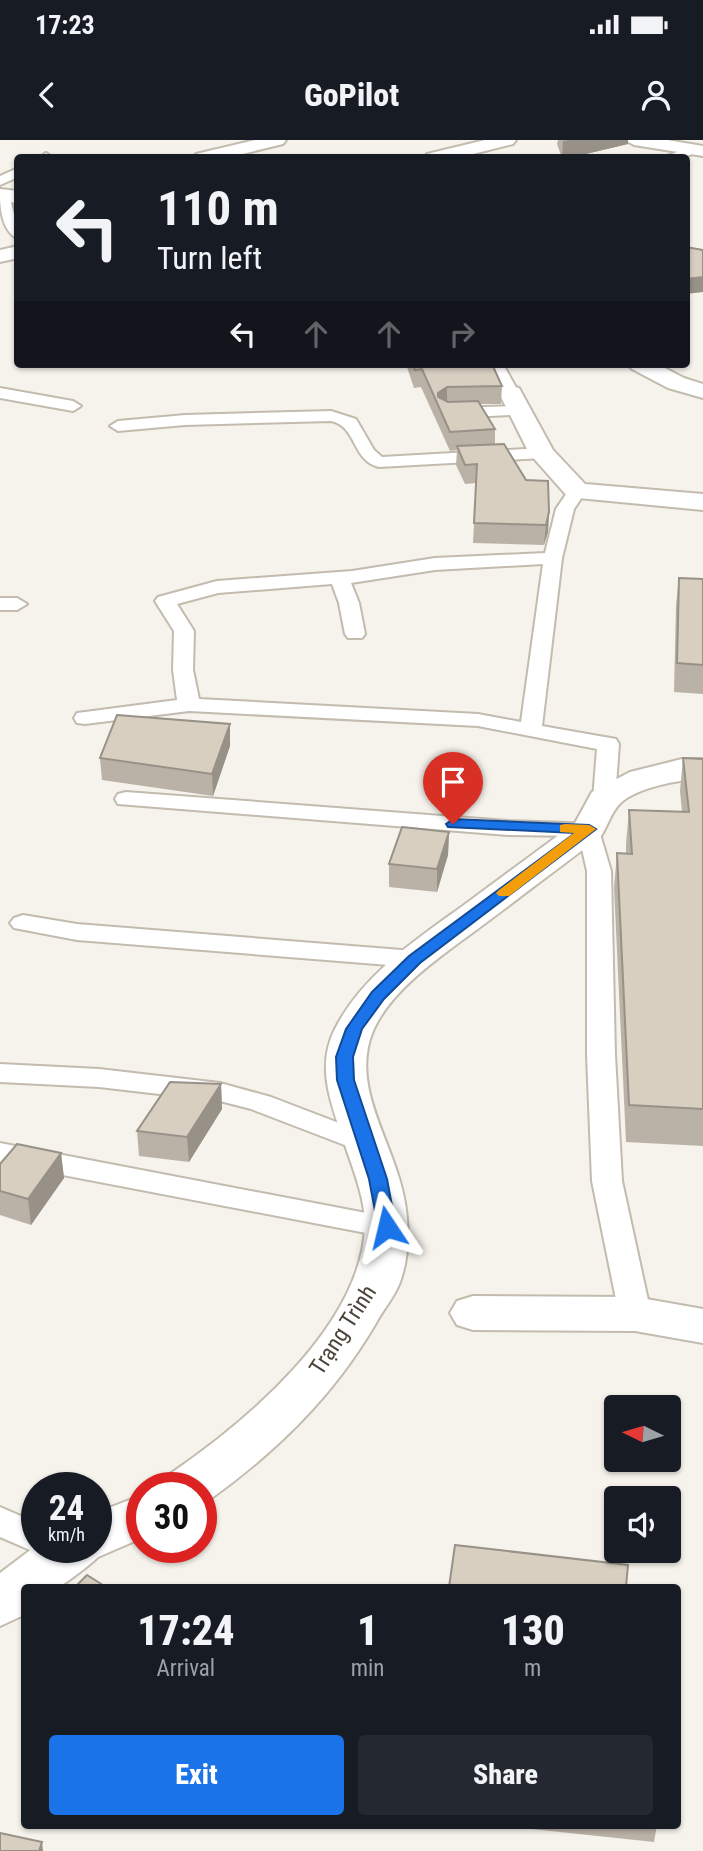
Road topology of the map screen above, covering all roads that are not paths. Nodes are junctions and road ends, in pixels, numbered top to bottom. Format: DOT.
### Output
graph roads {
  1 [pos="277,140"];
  2 [pos="507,140"];
  3 [pos="634,140"];
  4 [pos="699,150"];
  5 [pos="219,154"];
  6 [pos="449,154"];
  7 [pos="5,192"];
  8 [pos="14,227"];
  9 [pos="497,368"];
  10 [pos="648,368"];
  11 [pos="703,391"];
  12 [pos="0,393"];
  13 [pos="516,402"];
  14 [pos="73,405"];
  15 [pos="447,413"];
  16 [pos="118,426"];
  17 [pos="542,453"];
  18 [pos="577,491"];
  19 [pos="703,502"];
  20 [pos="553,558"];
  21 [pos="339,578"];
  22 [pos="355,634"];
  23 [pos="189,705"];
  24 [pos="85,718"];
  25 [pos="531,730"];
  26 [pos="703,769"];
  27 [pos="125,799"];
  28 [pos="596,814"];
  29 [pos="23,923"];
  30 [pos="414,959"];
  31 [pos="0,1073"];
  32 [pos="368,1145"];
  33 [pos="0,1153"];
  34 [pos="387,1227"];
  35 [pos="473,1313"];
  36 [pos="635,1314"];
  37 [pos="703,1326"];
  38 [pos="211,1472"];
  39 [pos="0,1521"];
  40 [pos="21,1529"];
  41 [pos="45,1563"];
  42 [pos="22,1584"];
  43 [pos="21,1585"];
  44 [pos="0,1604"];
  1 -- 5 [label="street"];
  2 -- 6 [label="street"];
  3 -- 4 [label="street"];
  7 -- 8 [label="lane"];
  9 -- 13 [label="lane"];
  10 -- 11 [label="street"];
  12 -- 14 [label="lane"];
  13 -- 15 [label="lane"];
  13 -- 17 [label="street"];
  16 -- 17 [label="lane"];
  17 -- 18 [label="street"];
  18 -- 19 [label="street"];
  18 -- 20 [label="lane"];
  20 -- 21 [label="lane"];
  20 -- 25 [label="lane"];
  21 -- 22 [label="lane"];
  21 -- 23 [label="lane"];
  23 -- 24 [label="lane"];
  23 -- 25 [label="lane"];
  25 -- 28 [label="lane"];
  26 -- 28 [label="street, Trạng Trình"];
  27 -- 28 [label="lane"];
  28 -- 30 [label="street, Trạng Trình"];
  28 -- 36 [label="lane"];
  29 -- 30 [label="lane"];
  30 -- 32 [label="street, Trạng Trình"];
  31 -- 32 [label="lane"];
  32 -- 34 [label="street, Trạng Trình"];
  33 -- 34 [label="lane"];
  34 -- 38 [label="street, Trạng Trình"];
  35 -- 36 [label="street"];
  36 -- 37 [label="street"];
  39 -- 40 [label="lane"];
  41 -- 42 [label="street"];
  43 -- 44 [label="street"];
}
